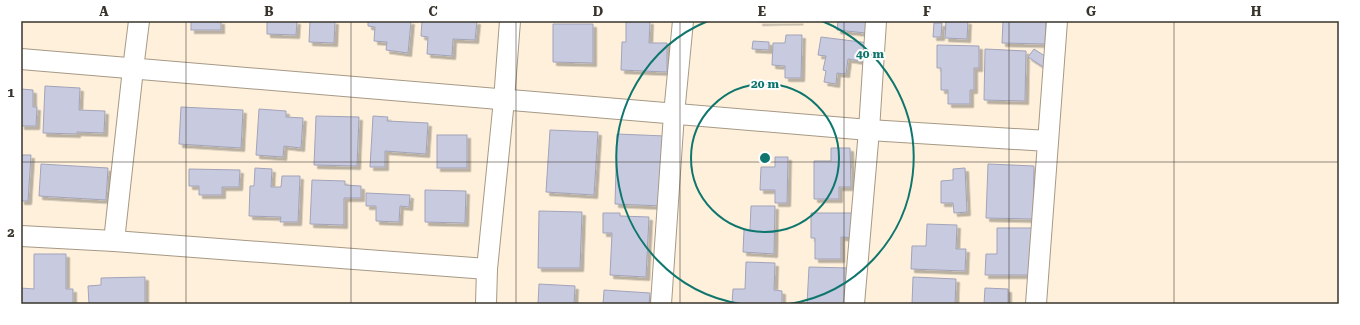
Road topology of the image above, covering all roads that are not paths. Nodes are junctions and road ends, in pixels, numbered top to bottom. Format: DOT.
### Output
graph roads {
  1 [pos="139,21"];
  2 [pos="510,21"];
  3 [pos="683,21"];
  4 [pos="876,21"];
  5 [pos="1057,21"];
  6 [pos="21,59"];
  7 [pos="133,69"];
  8 [pos="504,100"];
  9 [pos="674,114"];
  10 [pos="869,130"];
  11 [pos="1048,141"];
  12 [pos="21,236"];
  13 [pos="114,241"];
  14 [pos="487,269"];
  15 [pos="486,304"];
  16 [pos="661,304"];
  17 [pos="854,304"];
  18 [pos="1036,304"];
  1 -- 7 [label="street"];
  2 -- 8 [label="street"];
  3 -- 9 [label="street"];
  4 -- 10 [label="street"];
  5 -- 11 [label="street"];
  6 -- 7 [label="street"];
  7 -- 8 [label="street"];
  7 -- 13 [label="street"];
  8 -- 9 [label="street"];
  8 -- 14 [label="street"];
  9 -- 10 [label="street"];
  9 -- 16 [label="street"];
  10 -- 11 [label="street"];
  10 -- 17 [label="street"];
  11 -- 18 [label="street"];
  12 -- 13 [label="street"];
  13 -- 14 [label="street"];
  14 -- 15 [label="street"];
}
